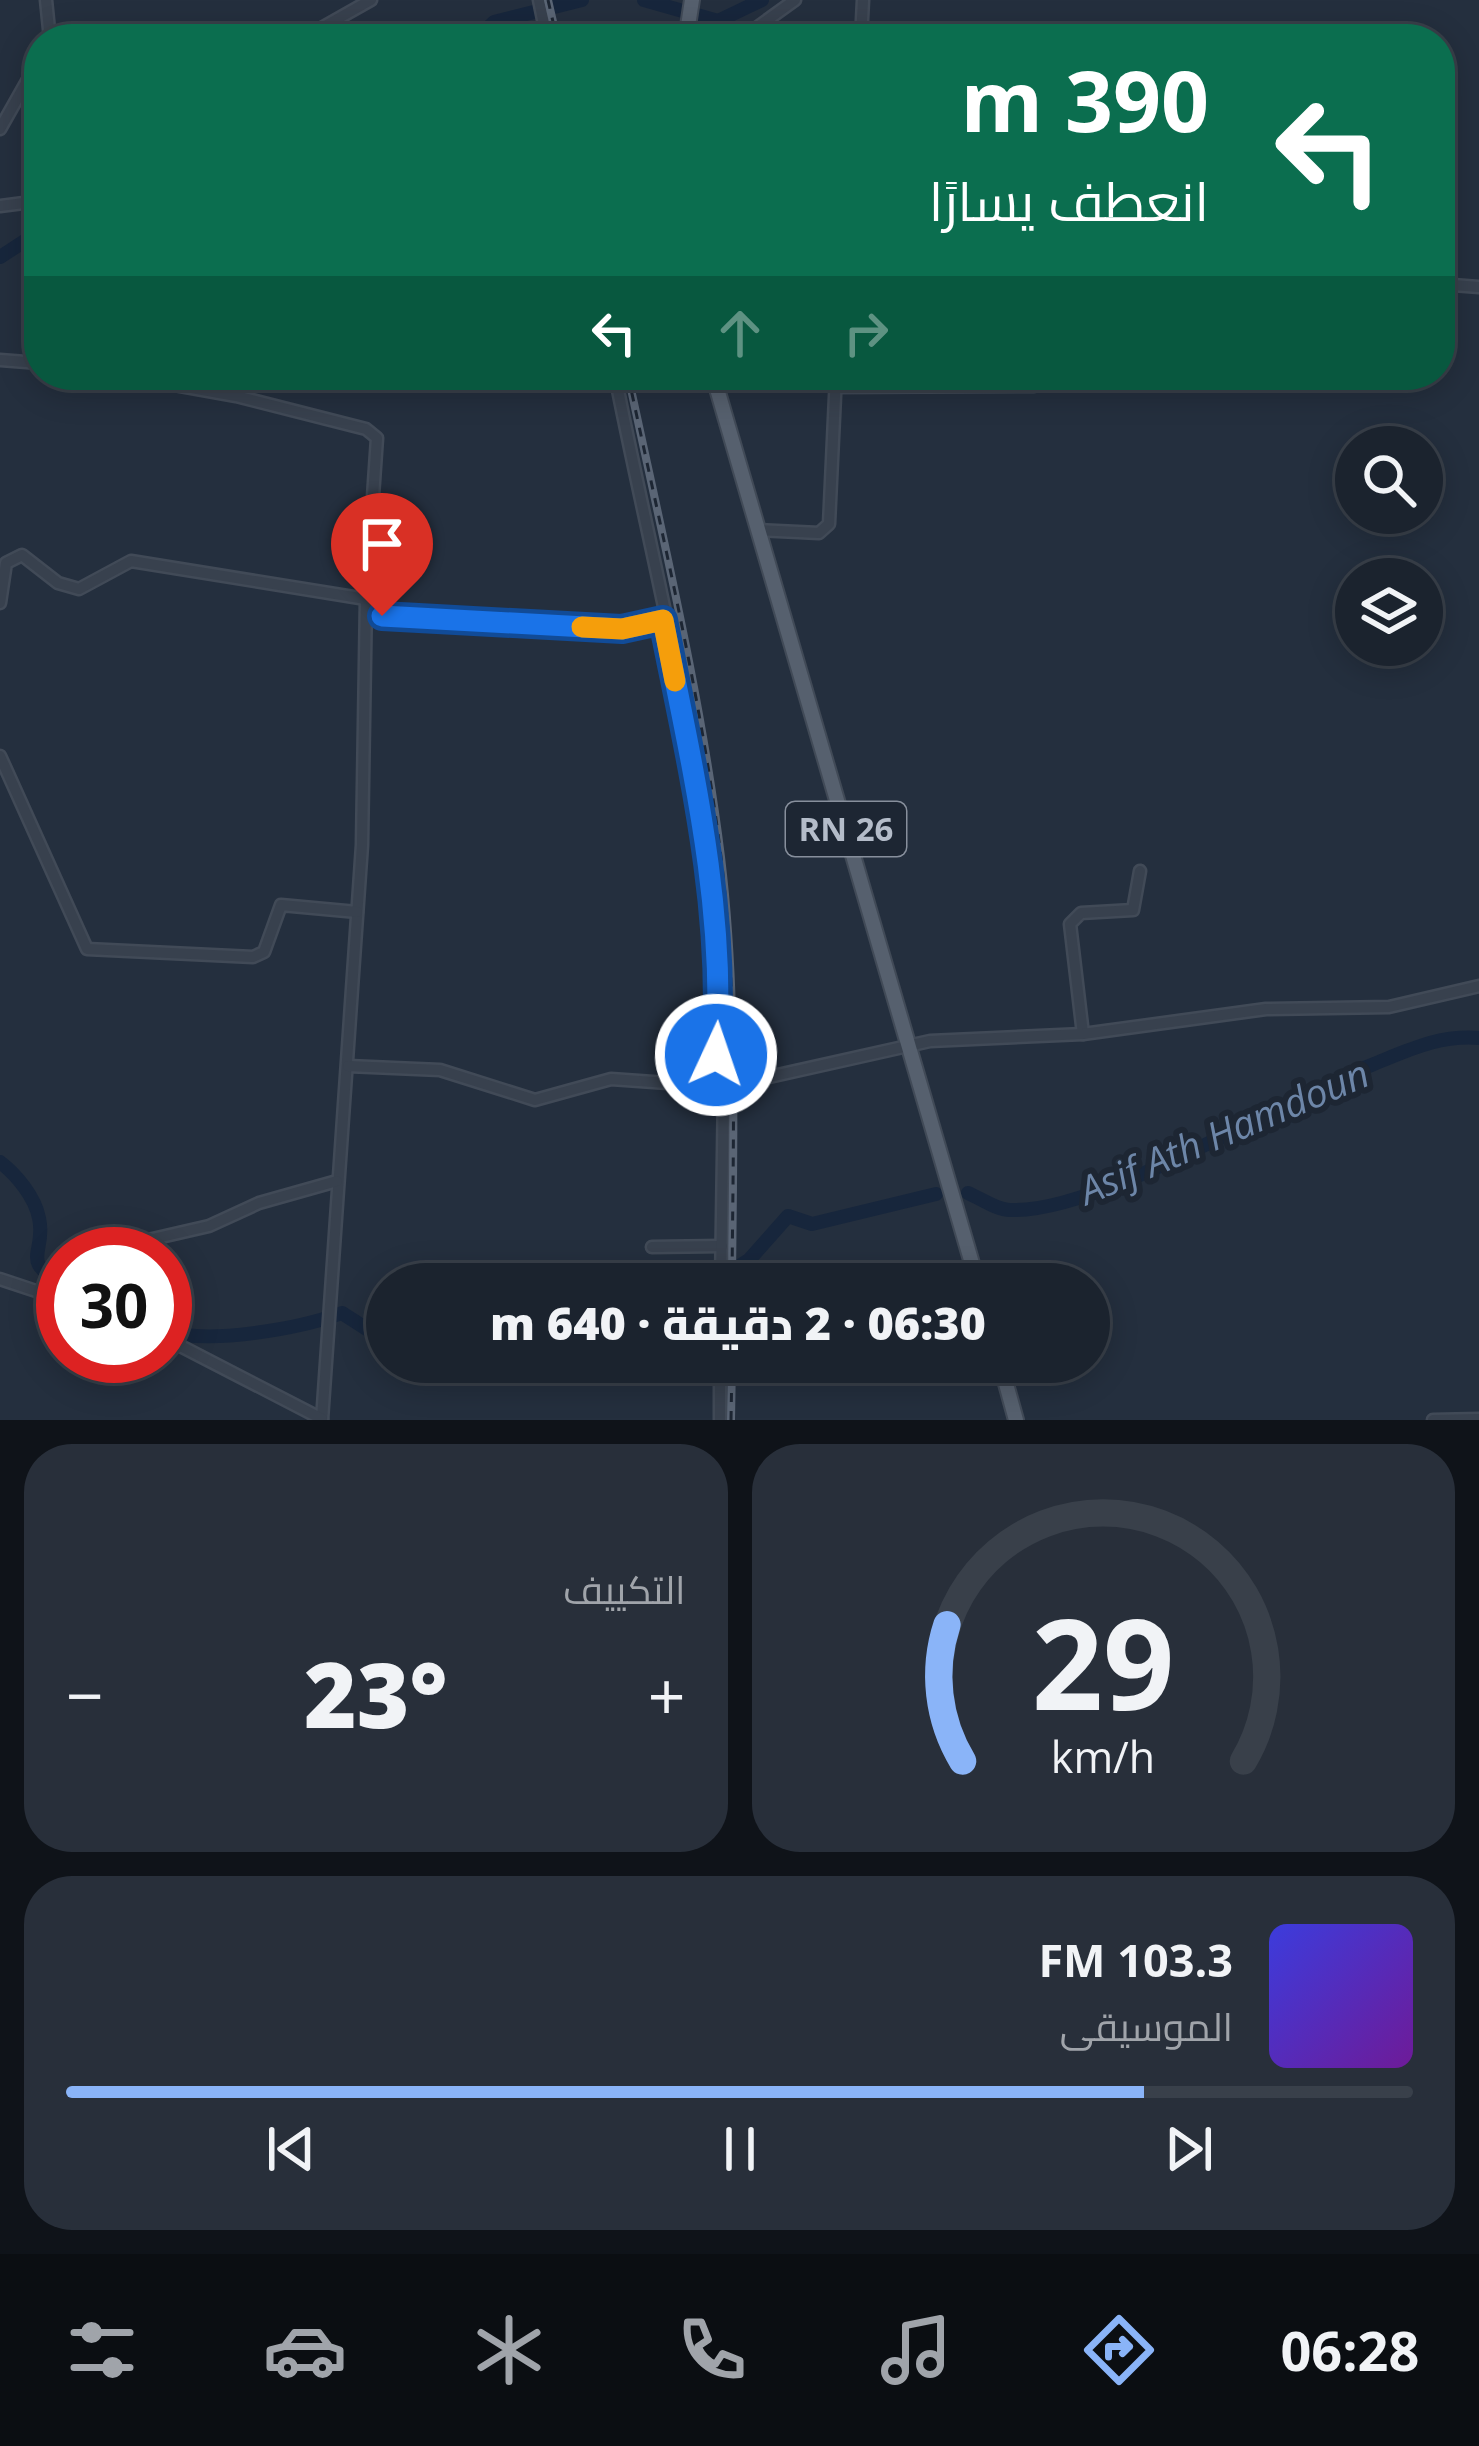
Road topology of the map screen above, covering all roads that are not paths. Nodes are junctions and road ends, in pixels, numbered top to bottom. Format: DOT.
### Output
graph roads {
  1 [pos="371,0"];
  2 [pos="795,0"];
  3 [pos="329,24"];
  4 [pos="762,24"];
  5 [pos="24,87"];
  6 [pos="0,129"];
  7 [pos="203,390"];
  8 [pos="618,390"];
  9 [pos="716,390"];
  10 [pos="836,390"];
  11 [pos="758,530"];
  12 [pos="366,599"];
  13 [pos="0,603"];
  14 [pos="382,616"];
  15 [pos="663,620"];
  16 [pos="0,755"];
  17 [pos="1140,871"];
  18 [pos="357,912"];
  19 [pos="1479,986"];
  20 [pos="1083,1034"];
  21 [pos="910,1047"];
  22 [pos="348,1066"];
  23 [pos="718,1087"];
  24 [pos="337,1181"];
  25 [pos="192,1230"];
  26 [pos="722,1246"];
  27 [pos="652,1247"];
  28 [pos="722,1263"];
  29 [pos="972,1263"];
  30 [pos="0,1279"];
  31 [pos="36,1291"];
  32 [pos="192,1352"];
  33 [pos="720,1383"];
  34 [pos="1006,1383"];
  35 [pos="322,1419"];
  36 [pos="1479,1419"];
  37 [pos="720,1420"];
  38 [pos="1016,1420"];
  39 [pos="1433,1420"];
  1 -- 3 [label="street"];
  2 -- 4 [label="street"];
  5 -- 6 [label="street"];
  7 -- 12 [label="street"];
  8 -- 15 [label="street"];
  9 -- 11 [label="main road, RN 26"];
  10 -- 11 [label="street"];
  11 -- 21 [label="main road, RN 26"];
  12 -- 13 [label="street"];
  12 -- 18 [label="street"];
  14 -- 15 [label="street"];
  15 -- 23 [label="street"];
  16 -- 18 [label="street"];
  17 -- 20 [label="street"];
  18 -- 22 [label="street"];
  19 -- 20 [label="street"];
  20 -- 21 [label="street"];
  21 -- 23 [label="street"];
  21 -- 29 [label="main road, RN 26"];
  22 -- 23 [label="street"];
  22 -- 24 [label="street"];
  23 -- 26 [label="street"];
  24 -- 25 [label="street"];
  24 -- 35 [label="street"];
  26 -- 27 [label="street"];
  26 -- 28 [label="street"];
  30 -- 31 [label="street"];
  32 -- 35 [label="street"];
  33 -- 37 [label="street"];
  34 -- 38 [label="main road"];
  36 -- 39 [label="street"];
}
